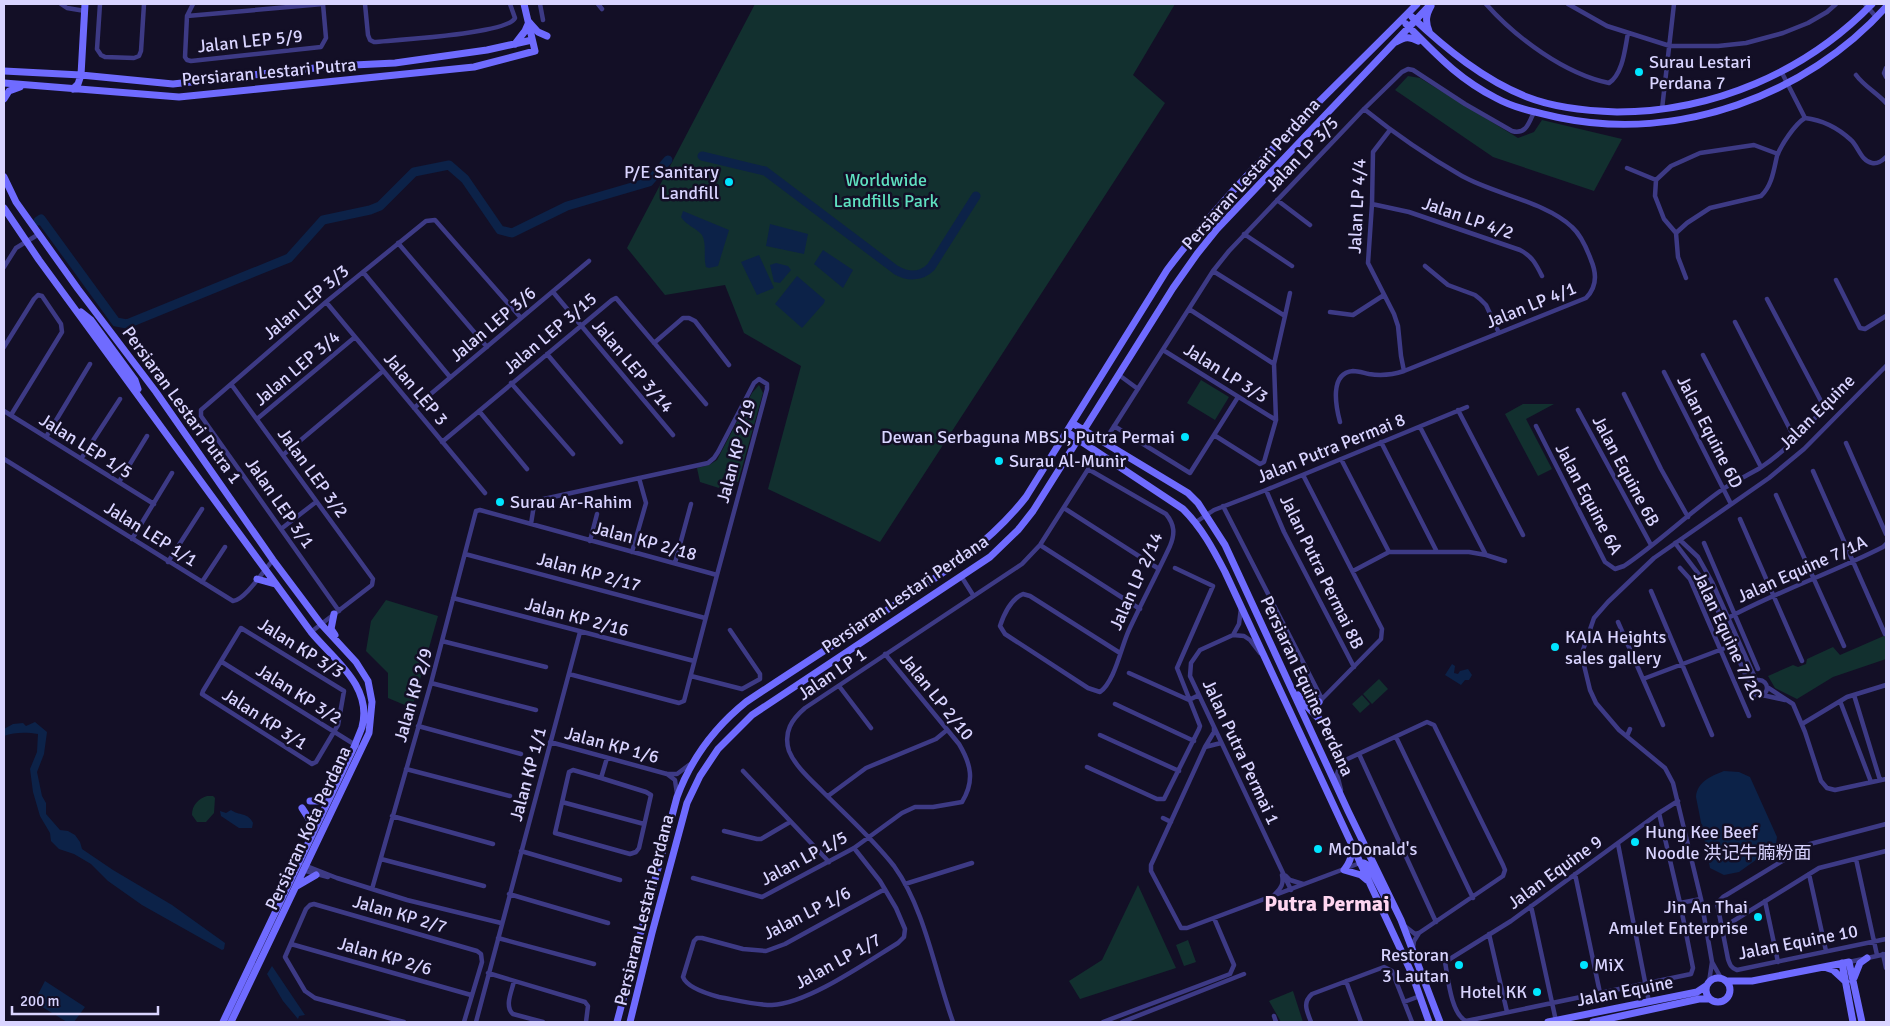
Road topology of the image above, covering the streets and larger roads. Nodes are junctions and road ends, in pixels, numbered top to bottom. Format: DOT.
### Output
graph roads {
  1 [pos="61,4"];
  2 [pos="100,4"];
  3 [pos="144,4"];
  4 [pos="193,4"];
  5 [pos="323,4"];
  6 [pos="365,4"];
  7 [pos="510,4"];
  8 [pos="524,4"];
  9 [pos="540,4"];
  10 [pos="598,4"];
  11 [pos="1411,4"];
  12 [pos="1417,4"];
  13 [pos="1432,4"];
  14 [pos="1486,4"];
  15 [pos="1568,4"];
  16 [pos="1674,4"];
  17 [pos="1836,4"];
  18 [pos="1869,5"];
  19 [pos="85,7"];
  20 [pos="1886,7"];
  21 [pos="602,9"];
  22 [pos="1408,13"];
  23 [pos="187,16"];
  24 [pos="1877,18"];
  25 [pos="1415,19"];
  26 [pos="544,20"];
  27 [pos="1401,20"];
  28 [pos="529,22"];
  29 [pos="1408,26"];
  30 [pos="1430,33"];
  31 [pos="1628,33"];
  32 [pos="547,36"];
  33 [pos="532,40"];
  34 [pos="515,44"];
  35 [pos="1377,45"];
  36 [pos="1670,46"];
  37 [pos="1427,47"];
  38 [pos="1388,48"];
  39 [pos="395,64"];
  40 [pos="4,71"];
  41 [pos="1781,71"];
  42 [pos="81,75"];
  43 [pos="398,75"];
  44 [pos="1856,75"];
  45 [pos="4,84"];
  46 [pos="1787,84"];
  47 [pos="25,85"];
  48 [pos="73,90"];
  49 [pos="4,99"];
  50 [pos="1886,103"];
  51 [pos="1364,109"];
  52 [pos="1662,110"];
  53 [pos="1534,112"];
  54 [pos="1805,118"];
  55 [pos="1390,130"];
  56 [pos="1778,154"];
  57 [pos="1886,157"];
  58 [pos="1627,168"];
  59 [pos="4,177"];
  60 [pos="1656,180"];
  61 [pos="1277,200"];
  62 [pos="1372,204"];
  63 [pos="4,208"];
  64 [pos="1310,225"];
  65 [pos="1676,233"];
  66 [pos="39,234"];
  67 [pos="1244,234"];
  68 [pos="27,242"];
  69 [pos="398,243"];
  70 [pos="589,261"];
  71 [pos="1292,266"];
  72 [pos="1425,266"];
  73 [pos="4,267"];
  74 [pos="1213,271"];
  75 [pos="363,272"];
  76 [pos="1542,276"];
  77 [pos="1686,278"];
  78 [pos="1836,280"];
  79 [pos="553,292"];
  80 [pos="1290,293"];
  81 [pos="1384,295"];
  82 [pos="1767,299"];
  83 [pos="326,302"];
  84 [pos="1189,309"];
  85 [pos="1330,312"];
  86 [pos="1284,316"];
  87 [pos="1886,316"];
  88 [pos="521,318"];
  89 [pos="1735,322"];
  90 [pos="581,325"];
  91 [pos="1498,333"];
  92 [pos="355,337"];
  93 [pos="654,343"];
  94 [pos="4,347"];
  95 [pos="487,347"];
  96 [pos="1163,350"];
  97 [pos="547,354"];
  98 [pos="1703,355"];
  99 [pos="90,364"];
  100 [pos="1274,364"];
  101 [pos="729,365"];
  102 [pos="1886,366"];
  103 [pos="1404,370"];
  104 [pos="383,371"];
  105 [pos="1664,372"];
  106 [pos="1119,375"];
  107 [pos="450,378"];
  108 [pos="231,384"];
  109 [pos="511,384"];
  110 [pos="1138,389"];
  111 [pos="1624,394"];
  112 [pos="1238,397"];
  113 [pos="120,398"];
  114 [pos="706,404"];
  115 [pos="1467,407"];
  116 [pos="414,408"];
  117 [pos="201,410"];
  118 [pos="1458,410"];
  119 [pos="1578,410"];
  120 [pos="4,411"];
  121 [pos="478,411"];
  122 [pos="11,416"];
  123 [pos="256,419"];
  124 [pos="1276,420"];
  125 [pos="1340,422"];
  126 [pos="1072,424"];
  127 [pos="1089,424"];
  128 [pos="1114,426"];
  129 [pos="1420,426"];
  130 [pos="1536,426"];
  131 [pos="1084,431"];
  132 [pos="1067,432"];
  133 [pos="673,435"];
  134 [pos="1214,435"];
  135 [pos="147,436"];
  136 [pos="46,437"];
  137 [pos="1097,438"];
  138 [pos="1078,439"];
  139 [pos="1795,439"];
  140 [pos="442,442"];
  141 [pos="622,442"];
  142 [pos="1104,442"];
  143 [pos="1382,442"];
  144 [pos="1846,443"];
  145 [pos="1098,452"];
  146 [pos="573,454"];
  147 [pos="283,455"];
  148 [pos="81,459"];
  149 [pos="1341,459"];
  150 [pos="4,460"];
  151 [pos="1761,467"];
  152 [pos="527,469"];
  153 [pos="1088,469"];
  154 [pos="1813,471"];
  155 [pos="172,474"];
  156 [pos="1303,475"];
  157 [pos="639,478"];
  158 [pos="119,482"];
  159 [pos="1724,488"];
  160 [pos="1266,490"];
  161 [pos="485,493"];
  162 [pos="1776,495"];
  163 [pos="316,502"];
  164 [pos="154,504"];
  165 [pos="691,504"];
  166 [pos="1731,504"];
  167 [pos="1223,506"];
  168 [pos="1064,508"];
  169 [pos="202,509"];
  170 [pos="480,510"];
  171 [pos="596,514"];
  172 [pos="1206,515"];
  173 [pos="1688,517"];
  174 [pos="1740,519"];
  175 [pos="1196,522"];
  176 [pos="531,524"];
  177 [pos="281,529"];
  178 [pos="1886,534"];
  179 [pos="1523,535"];
  180 [pos="132,539"];
  181 [pos="1680,540"];
  182 [pos="590,541"];
  183 [pos="1675,543"];
  184 [pos="1704,543"];
  185 [pos="1886,544"];
  186 [pos="1040,545"];
  187 [pos="1651,545"];
  188 [pos="225,547"];
  189 [pos="1436,550"];
  190 [pos="632,552"];
  191 [pos="1389,552"];
  192 [pos="465,554"];
  193 [pos="1486,555"];
  194 [pos="1695,556"];
  195 [pos="1689,559"];
  196 [pos="273,560"];
  197 [pos="168,562"];
  198 [pos="1505,562"];
  199 [pos="1854,562"];
  200 [pos="675,563"];
  201 [pos="1175,568"];
  202 [pos="1680,568"];
  203 [pos="265,569"];
  204 [pos="1159,569"];
  205 [pos="1704,569"];
  206 [pos="1353,571"];
  207 [pos="1697,572"];
  208 [pos="944,573"];
  209 [pos="717,574"];
  210 [pos="961,576"];
  211 [pos="257,579"];
  212 [pos="1814,579"];
  213 [pos="202,582"];
  214 [pos="950,584"];
  215 [pos="277,586"];
  216 [pos="1651,591"];
  217 [pos="973,594"];
  218 [pos="1773,597"];
  219 [pos="453,598"];
  220 [pos="1241,608"];
  221 [pos="1140,609"];
  222 [pos="336,612"];
  223 [pos="1735,614"];
  224 [pos="706,618"];
  225 [pos="1728,618"];
  226 [pos="1618,622"];
  227 [pos="321,624"];
  228 [pos="730,630"];
  229 [pos="311,632"];
  230 [pos="580,632"];
  231 [pos="1885,634"];
  232 [pos="1232,635"];
  233 [pos="442,641"];
  234 [pos="1732,645"];
  235 [pos="342,646"];
  236 [pos="1844,646"];
  237 [pos="1721,649"];
  238 [pos="1120,653"];
  239 [pos="885,654"];
  240 [pos="1752,654"];
  241 [pos="1745,657"];
  242 [pos="694,661"];
  243 [pos="222,662"];
  244 [pos="338,662"];
  245 [pos="1802,662"];
  246 [pos="1682,664"];
  247 [pos="1268,665"];
  248 [pos="546,667"];
  249 [pos="1354,667"];
  250 [pos="1758,670"];
  251 [pos="1129,673"];
  252 [pos="569,674"];
  253 [pos="691,676"];
  254 [pos="1285,676"];
  255 [pos="1643,678"];
  256 [pos="1756,680"];
  257 [pos="431,683"];
  258 [pos="1886,685"];
  259 [pos="839,686"];
  260 [pos="1767,687"];
  261 [pos="1751,688"];
  262 [pos="1854,694"];
  263 [pos="1199,695"];
  264 [pos="1762,695"];
  265 [pos="1189,700"];
  266 [pos="1786,700"];
  267 [pos="1302,701"];
  268 [pos="1320,701"];
  269 [pos="1840,701"];
  270 [pos="1115,704"];
  271 [pos="536,710"];
  272 [pos="1749,716"];
  273 [pos="1321,721"];
  274 [pos="1802,724"];
  275 [pos="1664,725"];
  276 [pos="418,726"];
  277 [pos="1214,727"];
  278 [pos="871,728"];
  279 [pos="1630,729"];
  280 [pos="947,730"];
  281 [pos="334,731"];
  282 [pos="1100,735"];
  283 [pos="1712,735"];
  284 [pos="1627,736"];
  285 [pos="1396,737"];
  286 [pos="1194,741"];
  287 [pos="550,742"];
  288 [pos="1221,743"];
  289 [pos="355,745"];
  290 [pos="1205,748"];
  291 [pos="362,749"];
  292 [pos="521,754"];
  293 [pos="1359,754"];
  294 [pos="607,758"];
  295 [pos="694,759"];
  296 [pos="1340,762"];
  297 [pos="1087,766"];
  298 [pos="406,769"];
  299 [pos="743,771"];
  300 [pos="1179,771"];
  301 [pos="667,774"];
  302 [pos="601,778"];
  303 [pos="1886,779"];
  304 [pos="1880,780"];
  305 [pos="1871,782"];
  306 [pos="330,796"];
  307 [pos="510,796"];
  308 [pos="828,796"];
  309 [pos="677,797"];
  310 [pos="1342,797"];
  311 [pos="310,801"];
  312 [pos="1678,801"];
  313 [pos="562,802"];
  314 [pos="302,808"];
  315 [pos="1348,811"];
  316 [pos="1659,813"];
  317 [pos="392,816"];
  318 [pos="1163,818"];
  319 [pos="790,822"];
  320 [pos="1171,822"];
  321 [pos="644,824"];
  322 [pos="1886,824"];
  323 [pos="724,831"];
  324 [pos="311,836"];
  325 [pos="868,838"];
  326 [pos="1351,843"];
  327 [pos="493,844"];
  328 [pos="1618,844"];
  329 [pos="854,848"];
  330 [pos="521,851"];
  331 [pos="1886,851"];
  332 [pos="381,859"];
  333 [pos="1856,859"];
  334 [pos="829,862"];
  335 [pos="972,863"];
  336 [pos="1360,863"];
  337 [pos="297,865"];
  338 [pos="305,868"];
  339 [pos="1344,870"];
  340 [pos="1282,871"];
  341 [pos="1575,874"];
  342 [pos="1809,874"];
  343 [pos="316,875"];
  344 [pos="337,878"];
  345 [pos="693,878"];
  346 [pos="620,880"];
  347 [pos="1370,882"];
  348 [pos="906,884"];
  349 [pos="1305,884"];
  350 [pos="297,886"];
  351 [pos="484,886"];
  352 [pos="372,889"];
  353 [pos="885,889"];
  354 [pos="1291,890"];
  355 [pos="509,894"];
  356 [pos="1274,896"];
  357 [pos="1473,898"];
  358 [pos="1701,899"];
  359 [pos="1766,901"];
  360 [pos="1680,903"];
  361 [pos="1531,906"];
  362 [pos="1399,917"];
  363 [pos="1214,918"];
  364 [pos="1436,922"];
  365 [pos="501,923"];
  366 [pos="608,923"];
  367 [pos="1722,928"];
  368 [pos="1706,931"];
  369 [pos="1419,933"];
  370 [pos="1489,934"];
  371 [pos="498,938"];
  372 [pos="1886,938"];
  373 [pos="1874,941"];
  374 [pos="291,944"];
  375 [pos="1413,948"];
  376 [pos="1826,951"];
  377 [pos="1885,954"];
  378 [pos="1877,955"];
  379 [pos="1867,958"];
  380 [pos="1712,962"];
  381 [pos="1778,962"];
  382 [pos="1846,963"];
  383 [pos="594,964"];
  384 [pos="1822,967"];
  385 [pos="1886,968"];
  386 [pos="488,973"];
  387 [pos="1244,974"];
  388 [pos="1724,980"];
  389 [pos="514,981"];
  390 [pos="685,981"];
  391 [pos="1346,981"];
  392 [pos="1752,981"];
  393 [pos="1850,982"];
  394 [pos="1646,984"];
  395 [pos="1708,984"];
  396 [pos="1730,990"];
  397 [pos="1600,993"];
  398 [pos="472,996"];
  399 [pos="1420,996"];
  400 [pos="1709,999"];
  401 [pos="1404,1002"];
  402 [pos="1649,1002"];
  403 [pos="1552,1003"];
  404 [pos="1507,1012"];
  405 [pos="380,1016"];
  406 [pos="1274,1016"];
  407 [pos="1552,1021"];
  408 [pos="223,1022"];
  409 [pos="231,1022"];
  410 [pos="379,1022"];
  411 [pos="404,1022"];
  412 [pos="464,1022"];
  413 [pos="476,1022"];
  414 [pos="543,1022"];
  415 [pos="586,1022"];
  416 [pos="617,1022"];
  417 [pos="630,1022"];
  418 [pos="953,1022"];
  419 [pos="1103,1022"];
  420 [pos="1122,1022"];
  421 [pos="1276,1022"];
  422 [pos="1311,1022"];
  423 [pos="1361,1022"];
  424 [pos="1412,1022"];
  425 [pos="1430,1022"];
  426 [pos="1440,1022"];
  427 [pos="1592,1022"];
  428 [pos="1853,1022"];
  429 [pos="1862,1022"];
  1 -- 19 [label="street"];
  2 -- 3 [label="street"];
  4 -- 23 [label="street"];
  5 -- 23 [label="street"];
  5 -- 23 [label="street, Jalan LEP 5/9"];
  6 -- 7 [label="street"];
  8 -- 28 [label="street"];
  9 -- 26 [label="street"];
  10 -- 21 [label="street"];
  11 -- 35 [label="street"];
  12 -- 22 [label="street"];
  13 -- 25 [label="street, Persiaran Lestari Perdana"];
  13 -- 30 [label="street"];
  14 -- 31 [label="street"];
  15 -- 31 [label="street"];
  16 -- 36 [label="street"];
  17 -- 36 [label="street"];
  18 -- 24 [label="street"];
  18 -- 41 [label="street"];
  19 -- 42 [label="street"];
  20 -- 24 [label="street"];
  22 -- 25 [label="street"];
  22 -- 27 [label="street, Persiaran Lestari Perdana"];
  24 -- 46 [label="street"];
  25 -- 29 [label="street, Persiaran Lestari Perdana"];
  25 -- 30 [label="street"];
  27 -- 29 [label="street"];
  27 -- 35 [label="street, Persiaran Lestari Perdana"];
  28 -- 32 [label="street"];
  28 -- 33 [label="street"];
  28 -- 34 [label="street"];
  29 -- 37 [label="street"];
  29 -- 38 [label="street, Persiaran Lestari Perdana"];
  30 -- 52 [label="street"];
  31 -- 36 [label="street"];
  33 -- 34 [label="street, Persiaran Lestari Putra"];
  33 -- 43 [label="street, Persiaran Lestari Putra"];
  34 -- 39 [label="street, Persiaran Lestari Putra"];
  35 -- 126 [label="street, Persiaran Lestari Perdana"];
  36 -- 52 [label="street"];
  37 -- 38 [label="street"];
  37 -- 53 [label="street"];
  38 -- 106 [label="street, Persiaran Lestari Perdana"];
  39 -- 42 [label="street, Persiaran Lestari Putra"];
  39 -- 43 [label="street"];
  40 -- 42 [label="street, Persiaran Lestari Putra"];
  40 -- 45 [label="street"];
  41 -- 46 [label="street"];
  41 -- 52 [label="street"];
  42 -- 48 [label="street"];
  43 -- 48 [label="street, Persiaran Lestari Putra"];
  44 -- 50 [label="street"];
  45 -- 47 [label="street, Persiaran Lestari Putra"];
  46 -- 53 [label="street"];
  46 -- 54 [label="street"];
  47 -- 48 [label="street, Persiaran Lestari Putra"];
  47 -- 49 [label="street"];
  51 -- 53 [label="street, Jalan LP 3/5"];
  51 -- 55 [label="street, Jalan LP 4/1"];
  51 -- 61 [label="street, Jalan LP 3/5"];
  54 -- 56 [label="street"];
  54 -- 57 [label="street"];
  55 -- 62 [label="street, Jalan LP 4/4"];
  55 -- 91 [label="street, Jalan LP 4/1"];
  56 -- 60 [label="street"];
  56 -- 65 [label="street"];
  58 -- 60 [label="street"];
  59 -- 66 [label="street, Persiaran Lestari Putra 1"];
  60 -- 65 [label="street"];
  61 -- 64 [label="street"];
  61 -- 67 [label="street, Jalan LP 3/5"];
  62 -- 76 [label="street, Jalan LP 4/2"];
  62 -- 81 [label="street, Jalan LP 4/4"];
  63 -- 68 [label="street"];
  65 -- 77 [label="street"];
  66 -- 68 [label="street"];
  66 -- 196 [label="street, Persiaran Lestari Putra 1"];
  67 -- 71 [label="street"];
  67 -- 74 [label="street, Jalan LP 3/5"];
  68 -- 73 [label="street"];
  68 -- 203 [label="street, Persiaran Lestari Putra 1"];
  69 -- 75 [label="street, Jalan LEP 3/3"];
  69 -- 88 [label="street, Jalan LEP 3/3"];
  69 -- 95 [label="street"];
  70 -- 79 [label="street, Jalan LEP 3/6"];
  72 -- 91 [label="street"];
  74 -- 84 [label="street, Jalan LP 3/5"];
  74 -- 86 [label="street"];
  75 -- 83 [label="street, Jalan LEP 3/3"];
  75 -- 107 [label="street"];
  78 -- 87 [label="street"];
  79 -- 88 [label="street, Jalan LEP 3/6"];
  79 -- 90 [label="street, Jalan LEP 3/14"];
  80 -- 86 [label="street"];
  81 -- 85 [label="street"];
  81 -- 103 [label="street, Jalan LP 4/4"];
  82 -- 139 [label="street"];
  83 -- 92 [label="street, Jalan LEP 3"];
  83 -- 108 [label="street, Jalan LEP 3/3"];
  84 -- 96 [label="street, Jalan LP 3/5"];
  84 -- 100 [label="street"];
  86 -- 100 [label="street"];
  88 -- 95 [label="street, Jalan LEP 3/6"];
  89 -- 139 [label="street"];
  90 -- 93 [label="street, Jalan LEP 3/15"];
  90 -- 97 [label="street, Jalan LEP 3/15"];
  90 -- 133 [label="street, Jalan LEP 3/14"];
  91 -- 103 [label="street, Jalan LP 4/1"];
  92 -- 104 [label="street, Jalan LEP 3"];
  92 -- 123 [label="street, Jalan LEP 3/4"];
  93 -- 101 [label="street"];
  93 -- 114 [label="street, Jalan LEP 3/15"];
  94 -- 122 [label="street"];
  95 -- 107 [label="street, Jalan LEP 3/6"];
  96 -- 110 [label="street, Jalan LP 3/5"];
  96 -- 112 [label="street, Jalan LP 3/3"];
  97 -- 109 [label="street, Jalan LEP 3/15"];
  97 -- 141 [label="street"];
  98 -- 151 [label="street"];
  99 -- 136 [label="street"];
  100 -- 124 [label="street"];
  102 -- 166 [label="street, Jalan Equine"];
  103 -- 125 [label="street, Jalan LP 4/1"];
  104 -- 116 [label="street, Jalan LEP 3"];
  104 -- 147 [label="street"];
  105 -- 159 [label="street, Jalan Equine 6D"];
  106 -- 110 [label="street"];
  106 -- 127 [label="street, Persiaran Lestari Perdana"];
  107 -- 116 [label="street, Jalan LEP 3/6"];
  108 -- 117 [label="street, Jalan LEP 3/3"];
  108 -- 123 [label="street, Jalan LEP 3/2"];
  109 -- 121 [label="street, Jalan LEP 3/15"];
  109 -- 146 [label="street"];
  110 -- 128 [label="street, Jalan LP 3/5"];
  111 -- 173 [label="street"];
  112 -- 124 [label="street, Jalan LP 3/3"];
  112 -- 134 [label="street"];
  113 -- 148 [label="street"];
  115 -- 118 [label="street, Jalan Putra Permai 8"];
  116 -- 140 [label="street, Jalan LEP 3"];
  117 -- 177 [label="street, Jalan LEP 3/1"];
  118 -- 129 [label="street, Jalan Putra Permai 8"];
  118 -- 179 [label="street"];
  119 -- 187 [label="street, Jalan Equine 6B"];
  120 -- 122 [label="street, Jalan LEP 1/5"];
  121 -- 140 [label="street, Jalan LEP 3/15"];
  121 -- 152 [label="street"];
  122 -- 136 [label="street, Jalan LEP 1/5"];
  123 -- 147 [label="street, Jalan LEP 3/2"];
  124 -- 134 [label="street"];
  126 -- 131 [label="street, Persiaran Equine Perdana"];
  126 -- 132 [label="street, Persiaran Lestari Perdana"];
  127 -- 131 [label="street, Persiaran Lestari Perdana"];
  127 -- 137 [label="street"];
  128 -- 134 [label="street"];
  128 -- 142 [label="street, Jalan LP 3/5"];
  129 -- 143 [label="street, Jalan Putra Permai 8"];
  129 -- 193 [label="street"];
  130 -- 187 [label="street, Jalan Equine 6A"];
  131 -- 137 [label="street, Persiaran Equine Perdana"];
  131 -- 138 [label="street, Persiaran Lestari Perdana"];
  132 -- 138 [label="street, Persiaran Equine Perdana"];
  132 -- 208 [label="street, Persiaran Lestari Perdana"];
  135 -- 158 [label="street"];
  136 -- 148 [label="street, Jalan LEP 1/5"];
  137 -- 142 [label="street, Persiaran Equine Perdana"];
  138 -- 145 [label="street, Persiaran Equine Perdana"];
  138 -- 210 [label="street, Persiaran Lestari Perdana"];
  139 -- 151 [label="street"];
  140 -- 161 [label="street, Jalan LEP 3"];
  142 -- 172 [label="street, Persiaran Equine Perdana"];
  143 -- 149 [label="street, Jalan Putra Permai 8"];
  143 -- 189 [label="street"];
  144 -- 178 [label="street, Jalan Equine 7/1A"];
  145 -- 153 [label="street, Jalan LP 1"];
  145 -- 175 [label="street, Persiaran Equine Perdana"];
  147 -- 163 [label="street, Jalan LEP 3/2"];
  148 -- 158 [label="street, Jalan LEP 1/5"];
  149 -- 156 [label="street, Jalan Putra Permai 8"];
  149 -- 191 [label="street"];
  150 -- 180 [label="street, Jalan LEP 1/1"];
  151 -- 159 [label="street"];
  153 -- 168 [label="street, Jalan LP 1"];
  153 -- 204 [label="street, Jalan LP 2/14"];
  154 -- 199 [label="street"];
  155 -- 164 [label="street"];
  156 -- 160 [label="street, Jalan Putra Permai 8"];
  156 -- 206 [label="street"];
  157 -- 176 [label="street, Jalan KP 2/19"];
  157 -- 190 [label="street"];
  157 -- 209 [label="street, Jalan KP 2/19"];
  158 -- 164 [label="street, Jalan LEP 1/5"];
  159 -- 166 [label="street, Jalan Equine 6D"];
  159 -- 173 [label="street"];
  160 -- 167 [label="street, Jalan Putra Permai 8"];
  160 -- 249 [label="street, Jalan Putra Permai 8B"];
  162 -- 212 [label="street"];
  163 -- 177 [label="street"];
  163 -- 222 [label="street, Jalan LEP 3/2"];
  164 -- 180 [label="street"];
  165 -- 200 [label="street"];
  166 -- 181 [label="street, Jalan Equine"];
  167 -- 172 [label="street, Jalan Putra Permai 8"];
  167 -- 268 [label="street"];
  168 -- 186 [label="street, Jalan LP 1"];
  168 -- 204 [label="street"];
  169 -- 197 [label="street"];
  170 -- 176 [label="street, Jalan KP 2/18"];
  170 -- 192 [label="street, Jalan KP 2/9"];
  171 -- 182 [label="street"];
  172 -- 175 [label="street, Jalan Putra Permai 8"];
  172 -- 254 [label="street, Persiaran Equine Perdana"];
  173 -- 187 [label="street"];
  174 -- 218 [label="street"];
  175 -- 220 [label="street, Persiaran Equine Perdana"];
  176 -- 182 [label="street, Jalan KP 2/18"];
  177 -- 222 [label="street, Jalan LEP 3/1"];
  180 -- 197 [label="street, Jalan LEP 1/1"];
  181 -- 183 [label="street, Jalan Equine"];
  181 -- 194 [label="street"];
  182 -- 190 [label="street, Jalan KP 2/18"];
  183 -- 195 [label="street"];
  183 -- 284 [label="street, Jalan Equine"];
  184 -- 223 [label="street"];
  185 -- 199 [label="street, Jalan Equine 7/1A"];
  186 -- 217 [label="street, Jalan LP 1"];
  186 -- 221 [label="street"];
  188 -- 213 [label="street"];
  189 -- 191 [label="street"];
  189 -- 193 [label="street"];
  190 -- 200 [label="street, Jalan KP 2/18"];
  191 -- 206 [label="street"];
  192 -- 219 [label="street, Jalan KP 2/9"];
  192 -- 224 [label="street, Jalan KP 2/17"];
  193 -- 198 [label="street"];
  194 -- 195 [label="street"];
  194 -- 205 [label="street"];
  195 -- 207 [label="street"];
  196 -- 203 [label="street, Jalan LEP 1/1"];
  196 -- 227 [label="street, Persiaran Lestari Putra 1"];
  197 -- 213 [label="street, Jalan LEP 1/1"];
  199 -- 212 [label="street, Jalan Equine 7/1A"];
  199 -- 231 [label="street"];
  200 -- 209 [label="street, Jalan KP 2/18"];
  201 -- 265 [label="street"];
  202 -- 237 [label="street, Jalan Equine 7/2C"];
  203 -- 211 [label="street, Jalan LEP 1/1"];
  203 -- 215 [label="street, Persiaran Lestari Putra 1"];
  204 -- 221 [label="street, Jalan LP 2/14"];
  205 -- 207 [label="street"];
  205 -- 225 [label="street"];
  206 -- 249 [label="street"];
  207 -- 234 [label="street"];
  208 -- 214 [label="street"];
  208 -- 295 [label="street, Persiaran Lestari Perdana"];
  209 -- 224 [label="street, Jalan KP 2/19"];
  210 -- 214 [label="street, Persiaran Lestari Perdana"];
  210 -- 217 [label="street"];
  211 -- 213 [label="street, Jalan LEP 1/1"];
  211 -- 215 [label="street"];
  212 -- 218 [label="street, Jalan Equine 7/1A"];
  212 -- 236 [label="street"];
  214 -- 417 [label="street, Persiaran Lestari Perdana"];
  215 -- 229 [label="street, Persiaran Lestari Putra 1"];
  216 -- 246 [label="street"];
  217 -- 239 [label="street, Jalan LP 1"];
  218 -- 223 [label="street, Jalan Equine 7/1A"];
  218 -- 245 [label="street"];
  219 -- 230 [label="street, Jalan KP 2/16"];
  219 -- 233 [label="street, Jalan KP 2/9"];
  220 -- 232 [label="street"];
  220 -- 247 [label="street, Persiaran Equine Perdana"];
  221 -- 238 [label="street, Jalan LP 2/14"];
  222 -- 227 [label="street"];
  222 -- 235 [label="street"];
  223 -- 225 [label="street, Jalan Equine 7/1A"];
  223 -- 240 [label="street"];
  224 -- 242 [label="street, Jalan KP 2/19"];
  225 -- 241 [label="street"];
  226 -- 255 [label="street"];
  227 -- 229 [label="street"];
  227 -- 235 [label="street, Persiaran Lestari Putra 1"];
  228 -- 253 [label="street"];
  229 -- 244 [label="street, Persiaran Lestari Putra 1"];
  230 -- 242 [label="street, Jalan KP 2/16"];
  230 -- 252 [label="street, Jalan KP 1/1"];
  232 -- 247 [label="street"];
  232 -- 263 [label="street, Jalan Putra Permai 1"];
  233 -- 248 [label="street"];
  233 -- 257 [label="street, Jalan KP 2/9"];
  234 -- 237 [label="street"];
  234 -- 261 [label="street"];
  235 -- 291 [label="street, Persiaran Kota Perdana"];
  237 -- 246 [label="street"];
  237 -- 272 [label="street, Jalan Equine 7/2C"];
  238 -- 238 [label="street, Jalan LP 2/14"];
  239 -- 259 [label="street, Jalan LP 1"];
  239 -- 280 [label="street, Jalan LP 2/10"];
  240 -- 241 [label="street"];
  240 -- 250 [label="street"];
  241 -- 256 [label="street"];
  242 -- 253 [label="street, Jalan KP 2/19"];
  243 -- 281 [label="street, Jalan KP 3/2"];
  243 -- 281 [label="street, Jalan KP 3/3"];
  243 -- 281 [label="street, Jalan KP 3/1"];
  244 -- 289 [label="street, Persiaran Kota Perdana"];
  246 -- 255 [label="street"];
  246 -- 283 [label="street"];
  247 -- 326 [label="street, Persiaran Equine Perdana"];
  249 -- 268 [label="street"];
  251 -- 265 [label="street"];
  252 -- 253 [label="street, Jalan KP 2/19"];
  252 -- 287 [label="street, Jalan KP 1/1"];
  254 -- 267 [label="street"];
  254 -- 310 [label="street, Persiaran Equine Perdana"];
  255 -- 275 [label="street"];
  256 -- 260 [label="street"];
  256 -- 261 [label="street"];
  257 -- 271 [label="street"];
  257 -- 276 [label="street, Jalan KP 2/9"];
  258 -- 262 [label="street"];
  259 -- 278 [label="street"];
  259 -- 308 [label="street, Jalan LP 1"];
  260 -- 264 [label="street"];
  260 -- 266 [label="street"];
  261 -- 264 [label="street"];
  262 -- 269 [label="street"];
  262 -- 304 [label="street"];
  263 -- 265 [label="street"];
  263 -- 277 [label="street, Jalan Putra Permai 1"];
  264 -- 266 [label="street"];
  265 -- 286 [label="street"];
  266 -- 274 [label="street"];
  267 -- 268 [label="street"];
  267 -- 273 [label="street"];
  268 -- 273 [label="street"];
  269 -- 274 [label="street"];
  269 -- 305 [label="street"];
  270 -- 286 [label="street"];
  273 -- 296 [label="street"];
  274 -- 305 [label="street"];
  276 -- 292 [label="street"];
  276 -- 298 [label="street, Jalan KP 2/9"];
  277 -- 288 [label="street, Jalan Putra Permai 1"];
  277 -- 290 [label="street"];
  279 -- 284 [label="street"];
  280 -- 308 [label="street"];
  280 -- 325 [label="street, Jalan LP 2/10"];
  281 -- 289 [label="street, Jalan KP 3/2"];
  282 -- 300 [label="street"];
  284 -- 312 [label="street, Jalan Equine"];
  285 -- 293 [label="street"];
  285 -- 357 [label="street"];
  285 -- 357 [label="street"];
  286 -- 300 [label="street"];
  287 -- 294 [label="street, Jalan KP 1/6"];
  287 -- 330 [label="street, Jalan KP 1/1"];
  288 -- 290 [label="street"];
  288 -- 340 [label="street, Jalan Putra Permai 1"];
  289 -- 291 [label="street, Jalan KP 3/2"];
  289 -- 306 [label="street, Persiaran Kota Perdana"];
  290 -- 320 [label="street"];
  291 -- 338 [label="street, Persiaran Kota Perdana"];
  293 -- 296 [label="street"];
  293 -- 364 [label="street"];
  294 -- 301 [label="street, Jalan KP 1/6"];
  294 -- 302 [label="street"];
  295 -- 301 [label="street, Jalan KP 1/6"];
  295 -- 309 [label="street, Persiaran Lestari Perdana"];
  296 -- 310 [label="street"];
  297 -- 300 [label="street"];
  298 -- 307 [label="street"];
  298 -- 317 [label="street, Jalan KP 2/9"];
  299 -- 319 [label="street"];
  301 -- 309 [label="street, Jalan KP 1/6"];
  302 -- 313 [label="street"];
  302 -- 321 [label="street"];
  303 -- 304 [label="street"];
  304 -- 305 [label="street"];
  306 -- 311 [label="street"];
  306 -- 324 [label="street, Persiaran Kota Perdana"];
  308 -- 325 [label="street, Jalan LP 1"];
  309 -- 416 [label="street, Persiaran Lestari Perdana"];
  310 -- 315 [label="street, Persiaran Equine Perdana"];
  312 -- 316 [label="street, Jalan Equine 9"];
  312 -- 358 [label="street, Jalan Equine"];
  313 -- 321 [label="street"];
  313 -- 321 [label="street"];
  314 -- 324 [label="street"];
  315 -- 336 [label="street"];
  315 -- 362 [label="street, Persiaran Equine Perdana"];
  316 -- 328 [label="street, Jalan Equine 9"];
  316 -- 360 [label="street"];
  317 -- 327 [label="street"];
  317 -- 332 [label="street, Jalan KP 2/9"];
  318 -- 320 [label="street"];
  319 -- 323 [label="street"];
  319 -- 334 [label="street"];
  320 -- 363 [label="street"];
  322 -- 367 [label="street, Jalan Equine 10"];
  324 -- 337 [label="street, Persiaran Kota Perdana"];
  325 -- 329 [label="street, Jalan LP 1/5"];
  325 -- 348 [label="street, Jalan LP 1"];
  326 -- 336 [label="street, Persiaran Equine Perdana"];
  326 -- 339 [label="street"];
  328 -- 341 [label="street, Jalan Equine 9"];
  328 -- 394 [label="street"];
  329 -- 334 [label="street, Jalan LP 1/5"];
  329 -- 353 [label="street, Jalan LP 1/7"];
  330 -- 346 [label="street"];
  330 -- 355 [label="street, Jalan KP 1/1"];
  331 -- 333 [label="street"];
  332 -- 351 [label="street"];
  332 -- 352 [label="street, Jalan KP 2/9"];
  333 -- 342 [label="street"];
  333 -- 373 [label="street"];
  334 -- 345 [label="street, Jalan LP 1/5"];
  335 -- 348 [label="street"];
  336 -- 339 [label="street"];
  336 -- 347 [label="street, Persiaran Equine Perdana"];
  336 -- 362 [label="street"];
  337 -- 338 [label="street"];
  337 -- 408 [label="street, Persiaran Kota Perdana"];
  338 -- 343 [label="street"];
  338 -- 344 [label="street"];
  338 -- 350 [label="street, Persiaran Kota Perdana"];
  339 -- 347 [label="street"];
  339 -- 349 [label="street"];
  340 -- 349 [label="street"];
  340 -- 354 [label="street, Jalan Putra Permai 1"];
  340 -- 356 [label="street"];
  341 -- 361 [label="street, Jalan Equine 9"];
  341 -- 397 [label="street"];
  342 -- 359 [label="street"];
  342 -- 376 [label="street"];
  343 -- 344 [label="street"];
  343 -- 350 [label="street"];
  344 -- 352 [label="street"];
  347 -- 399 [label="street, Persiaran Equine Perdana"];
  348 -- 418 [label="street, Jalan LP 1"];
  349 -- 354 [label="street"];
  350 -- 409 [label="street, Persiaran Kota Perdana"];
  352 -- 365 [label="street"];
  353 -- 390 [label="street, Jalan LP 1/6"];
  353 -- 390 [label="street, Jalan LP 1/7"];
  354 -- 356 [label="street"];
  355 -- 365 [label="street, Jalan KP 1/1"];
  355 -- 366 [label="street"];
  356 -- 363 [label="street"];
  357 -- 364 [label="street"];
  358 -- 360 [label="street"];
  358 -- 368 [label="street, Jalan Equine"];
  359 -- 367 [label="street"];
  359 -- 381 [label="street"];
  360 -- 394 [label="street"];
  361 -- 370 [label="street, Jalan Equine 9"];
  361 -- 403 [label="street"];
  362 -- 369 [label="street"];
  362 -- 375 [label="street, Persiaran Equine Perdana"];
  363 -- 419 [label="street"];
  364 -- 369 [label="street"];
  365 -- 371 [label="street, Jalan KP 1/1"];
  367 -- 368 [label="street"];
  367 -- 381 [label="street, Jalan Equine 10"];
  368 -- 380 [label="street, Jalan Equine"];
  369 -- 375 [label="street"];
  370 -- 404 [label="street"];
  370 -- 404 [label="street, Jalan Equine 9"];
  371 -- 383 [label="street"];
  371 -- 386 [label="street, Jalan KP 1/1"];
  372 -- 373 [label="street, Jalan Equine 10"];
  373 -- 376 [label="street, Jalan Equine 10"];
  373 -- 378 [label="street"];
  374 -- 398 [label="street, Jalan KP 2/6"];
  374 -- 398 [label="street, Jalan KP 2/7"];
  374 -- 405 [label="street"];
  375 -- 426 [label="street, Persiaran Equine Perdana"];
  376 -- 381 [label="street, Jalan Equine 10"];
  377 -- 378 [label="street"];
  377 -- 385 [label="street"];
  378 -- 379 [label="street"];
  379 -- 382 [label="street"];
  379 -- 393 [label="street"];
  380 -- 388 [label="street"];
  380 -- 395 [label="street"];
  382 -- 384 [label="street"];
  382 -- 393 [label="street"];
  384 -- 392 [label="street"];
  384 -- 393 [label="street"];
  386 -- 389 [label="street"];
  386 -- 413 [label="street, Jalan KP 1/1"];
  387 -- 420 [label="street"];
  388 -- 392 [label="street"];
  388 -- 395 [label="street"];
  388 -- 396 [label="street"];
  389 -- 414 [label="street"];
  389 -- 415 [label="street"];
  391 -- 401 [label="street"];
  391 -- 422 [label="street"];
  391 -- 423 [label="street"];
  392 -- 396 [label="street"];
  393 -- 428 [label="street"];
  393 -- 429 [label="street"];
  394 -- 397 [label="street"];
  394 -- 402 [label="street"];
  395 -- 400 [label="street"];
  395 -- 402 [label="street, Jalan Equine"];
  396 -- 400 [label="street"];
  397 -- 403 [label="street"];
  398 -- 412 [label="street"];
  399 -- 401 [label="street"];
  399 -- 425 [label="street, Persiaran Equine Perdana"];
  400 -- 427 [label="street, Jalan Equine"];
  401 -- 424 [label="street"];
  402 -- 407 [label="street, Jalan Equine"];
  403 -- 404 [label="street"];
  403 -- 407 [label="street"];
  405 -- 410 [label="street"];
  405 -- 411 [label="street"];
  406 -- 421 [label="street"];
}
